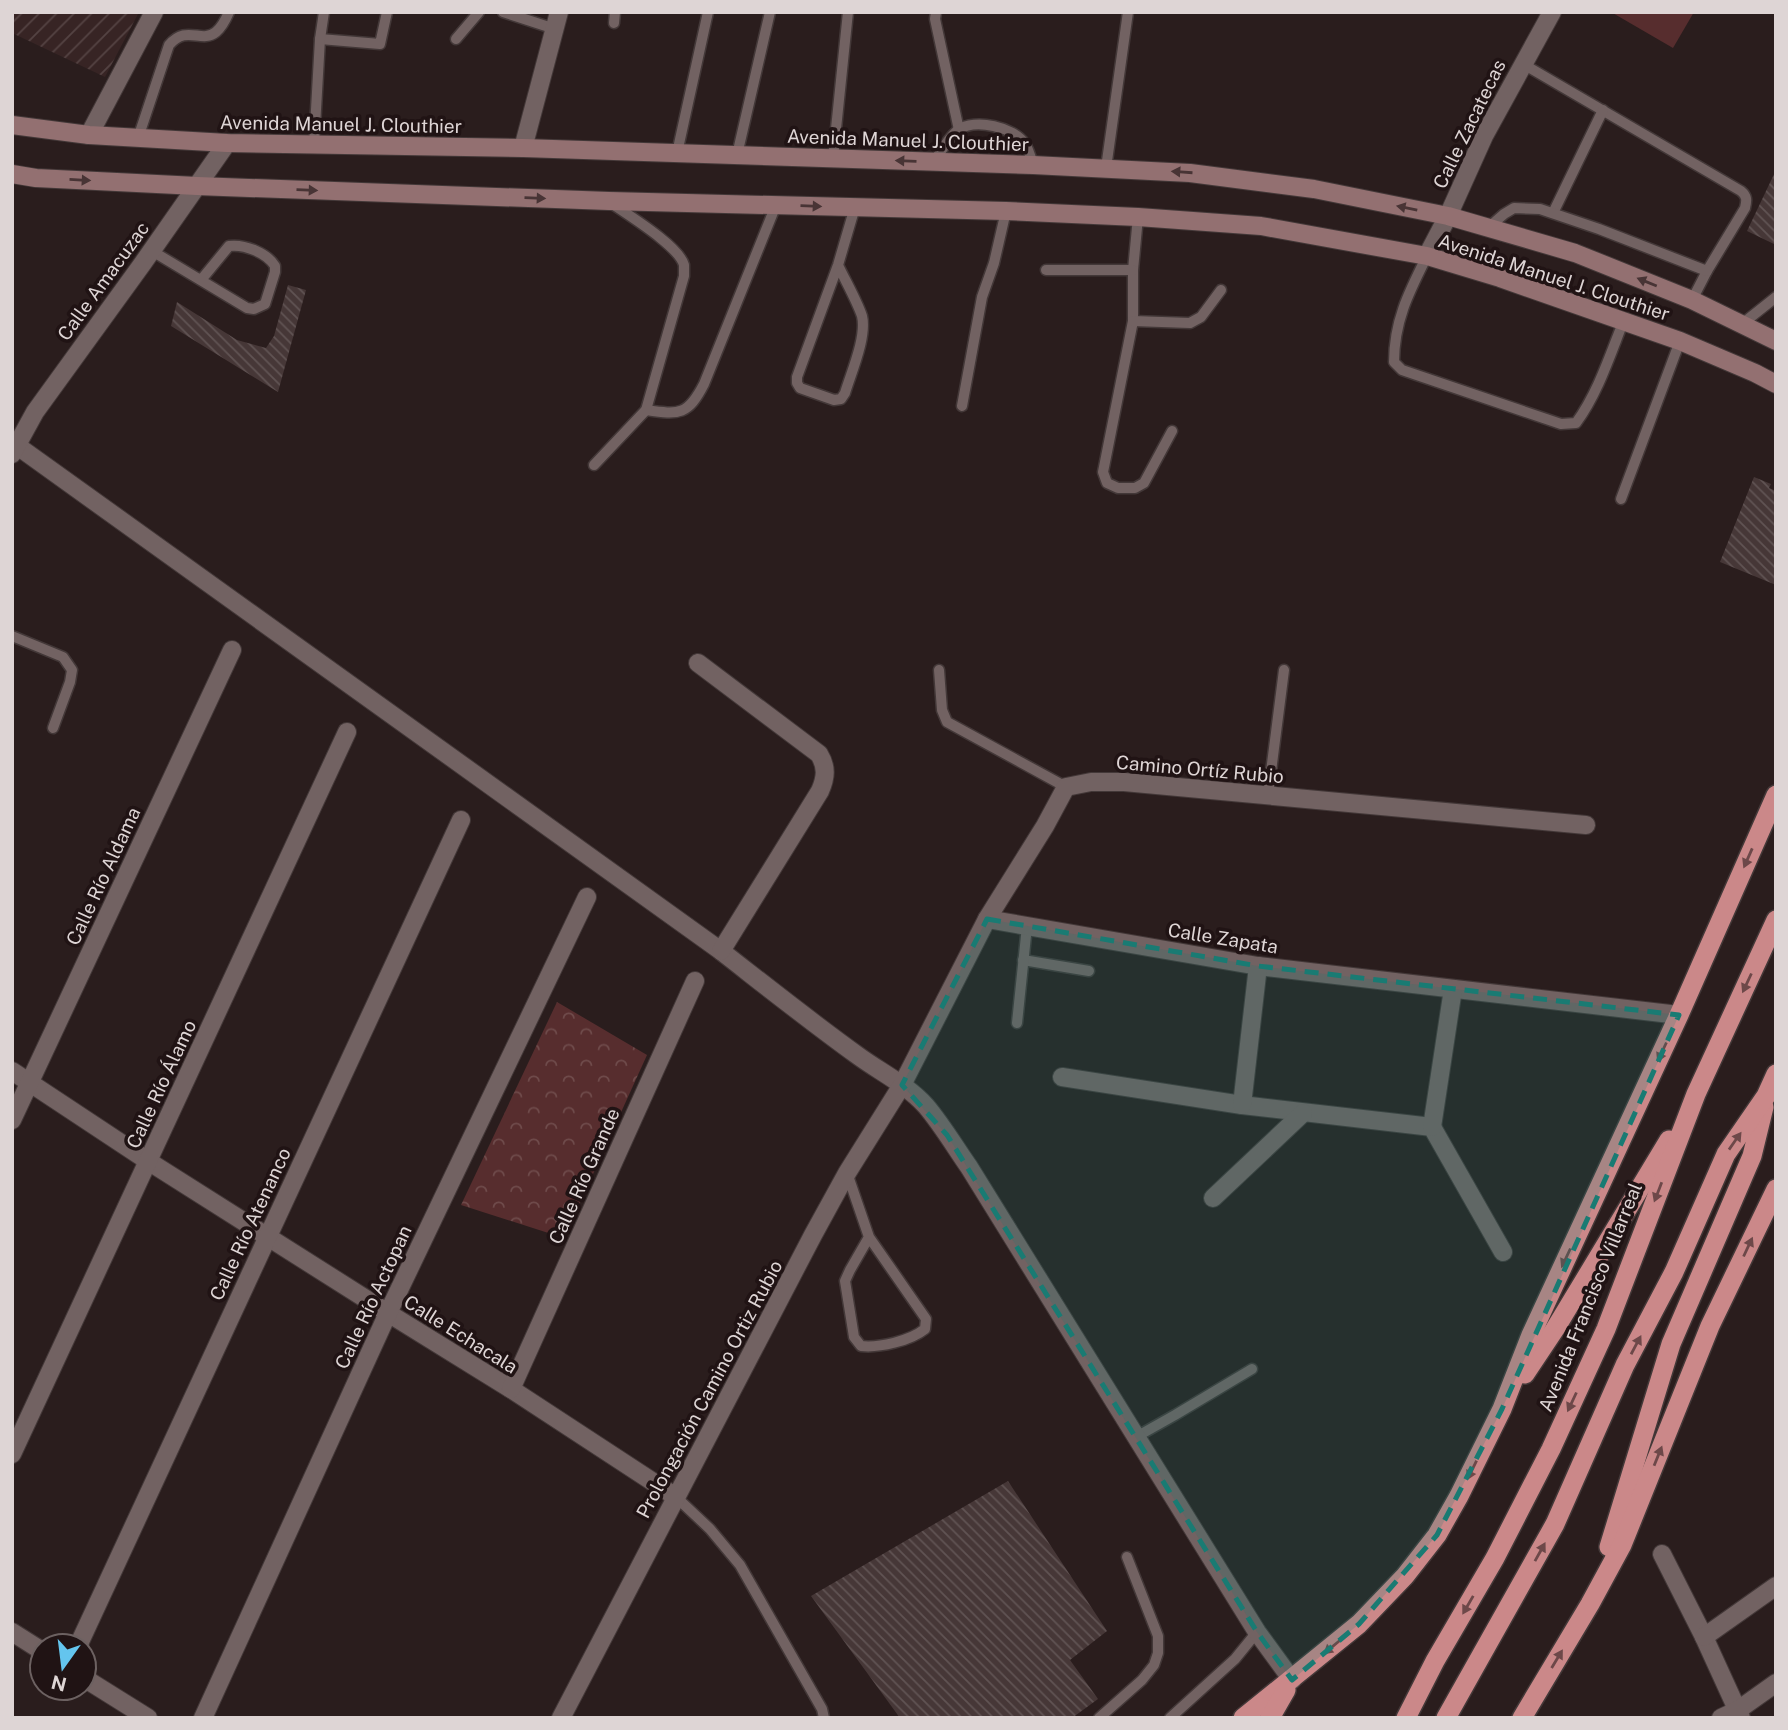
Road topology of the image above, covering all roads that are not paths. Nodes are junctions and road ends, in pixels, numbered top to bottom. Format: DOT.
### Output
graph roads {
  1 [pos="154,12"];
  2 [pos="229,12"];
  3 [pos="324,12"];
  4 [pos="387,12"];
  5 [pos="479,12"];
  6 [pos="503,12"];
  7 [pos="708,12"];
  8 [pos="770,12"];
  9 [pos="848,12"];
  10 [pos="936,12"];
  11 [pos="1128,12"];
  12 [pos="1552,12"];
  13 [pos="557,20"];
  14 [pos="320,39"];
  15 [pos="456,39"];
  16 [pos="1523,64"];
  17 [pos="1603,110"];
  18 [pos="12,125"];
  19 [pos="959,130"];
  20 [pos="89,135"];
  21 [pos="138,138"];
  22 [pos="227,143"];
  23 [pos="314,145"];
  24 [pos="523,148"];
  25 [pos="677,153"];
  26 [pos="737,155"];
  27 [pos="834,159"];
  28 [pos="934,162"];
  29 [pos="1034,165"];
  30 [pos="1106,168"];
  31 [pos="12,174"];
  32 [pos="197,186"];
  33 [pos="609,201"];
  34 [pos="776,205"];
  35 [pos="855,207"];
  36 [pos="1006,211"];
  37 [pos="1553,213"];
  38 [pos="1448,216"];
  39 [pos="1138,217"];
  40 [pos="1488,228"];
  41 [pos="152,251"];
  42 [pos="1427,256"];
  43 [pos="838,265"];
  44 [pos="1046,270"];
  45 [pos="1133,271"];
  46 [pos="1707,271"];
  47 [pos="201,280"];
  48 [pos="1221,290"];
  49 [pos="1776,297"];
  50 [pos="1692,300"];
  51 [pos="1624,320"];
  52 [pos="1133,321"];
  53 [pos="1742,324"];
  54 [pos="1680,341"];
  55 [pos="1776,341"];
  56 [pos="1776,384"];
  57 [pos="962,406"];
  58 [pos="646,410"];
  59 [pos="1172,431"];
  60 [pos="14,450"];
  61 [pos="594,465"];
  62 [pos="1621,499"];
  63 [pos="12,636"];
  64 [pos="232,650"];
  65 [pos="698,663"];
  66 [pos="939,670"];
  67 [pos="1284,670"];
  68 [pos="53,728"];
  69 [pos="347,732"];
  70 [pos="1066,787"];
  71 [pos="1268,795"];
  72 [pos="1776,795"];
  73 [pos="461,820"];
  74 [pos="1587,825"];
  75 [pos="587,897"];
  76 [pos="987,919"];
  77 [pos="1776,920"];
  78 [pos="1027,926"];
  79 [pos="721,951"];
  80 [pos="1023,960"];
  81 [pos="1258,966"];
  82 [pos="1089,971"];
  83 [pos="695,981"];
  84 [pos="1453,989"];
  85 [pos="1679,1015"];
  86 [pos="1017,1023"];
  87 [pos="12,1071"];
  88 [pos="1776,1074"];
  89 [pos="1062,1077"];
  90 [pos="29,1083"];
  91 [pos="902,1085"];
  92 [pos="1696,1094"];
  93 [pos="1766,1096"];
  94 [pos="1242,1105"];
  95 [pos="1303,1112"];
  96 [pos="12,1120"];
  97 [pos="1432,1127"];
  98 [pos="148,1161"];
  99 [pos="847,1173"];
  100 [pos="1776,1189"];
  101 [pos="1213,1198"];
  102 [pos="267,1237"];
  103 [pos="869,1237"];
  104 [pos="1503,1252"];
  105 [pos="388,1314"];
  106 [pos="1252,1369"];
  107 [pos="511,1389"];
  108 [pos="1502,1409"];
  109 [pos="1136,1437"];
  110 [pos="12,1454"];
  111 [pos="676,1497"];
  112 [pos="1662,1554"];
  113 [pos="1127,1557"];
  114 [pos="1776,1586"];
  115 [pos="1590,1604"];
  116 [pos="12,1632"];
  117 [pos="84,1632"];
  118 [pos="1257,1632"];
  119 [pos="1704,1637"];
  120 [pos="28,1642"];
  121 [pos="1292,1680"];
  122 [pos="1776,1683"];
  123 [pos="98,1687"];
  124 [pos="1739,1714"];
  125 [pos="148,1718"];
  126 [pos="204,1718"];
  127 [pos="561,1718"];
  128 [pos="824,1718"];
  129 [pos="1099,1718"];
  130 [pos="1170,1718"];
  131 [pos="1243,1718"];
  132 [pos="1270,1718"];
  133 [pos="1406,1718"];
  134 [pos="1446,1718"];
  135 [pos="1522,1718"];
  136 [pos="1721,1718"];
  1 -- 20 [label="street"];
  2 -- 21 [label="lane"];
  3 -- 14 [label="lane"];
  4 -- 14 [label="lane"];
  5 -- 15 [label="lane"];
  6 -- 13 [label="lane"];
  7 -- 25 [label="lane"];
  8 -- 26 [label="lane"];
  9 -- 27 [label="lane"];
  10 -- 19 [label="lane"];
  11 -- 30 [label="lane"];
  12 -- 16 [label="street, Calle Zacatecas"];
  13 -- 24 [label="street"];
  14 -- 23 [label="lane"];
  16 -- 17 [label="lane"];
  16 -- 38 [label="street, Calle Zacatecas"];
  17 -- 37 [label="lane"];
  17 -- 46 [label="lane"];
  18 -- 20 [label="main road, Avenida Manuel J. Clouthier"];
  19 -- 28 [label="lane"];
  19 -- 29 [label="lane"];
  20 -- 21 [label="main road, Avenida Manuel J. Clouthier"];
  21 -- 22 [label="main road, Avenida Manuel J. Clouthier"];
  22 -- 23 [label="main road, Avenida Manuel J. Clouthier"];
  22 -- 32 [label="street, Calle Amacuzac"];
  23 -- 24 [label="main road, Avenida Manuel J. Clouthier"];
  24 -- 25 [label="main road, Avenida Manuel J. Clouthier"];
  25 -- 26 [label="main road, Avenida Manuel J. Clouthier"];
  26 -- 27 [label="main road, Avenida Manuel J. Clouthier"];
  28 -- 27 [label="main road, Avenida Manuel J. Clouthier, one-way"];
  28 -- 29 [label="main road, Avenida Manuel J. Clouthier"];
  29 -- 30 [label="main road, Avenida Manuel J. Clouthier"];
  38 -- 30 [label="main road, Avenida Manuel J. Clouthier, one-way"];
  31 -- 32 [label="main road, Avenida Manuel J. Clouthier, one-way"];
  32 -- 33 [label="main road, Avenida Manuel J. Clouthier, one-way"];
  32 -- 41 [label="street, Calle Amacuzac"];
  33 -- 34 [label="main road, Avenida Manuel J. Clouthier"];
  33 -- 58 [label="lane"];
  34 -- 35 [label="main road, Avenida Manuel J. Clouthier, one-way"];
  34 -- 58 [label="lane"];
  35 -- 36 [label="main road, Avenida Manuel J. Clouthier"];
  35 -- 43 [label="lane"];
  36 -- 39 [label="main road, Avenida Manuel J. Clouthier"];
  36 -- 57 [label="lane"];
  37 -- 40 [label="lane"];
  37 -- 46 [label="lane"];
  38 -- 40 [label="main road, Avenida Manuel J. Clouthier"];
  38 -- 42 [label="street, Calle Zacatecas"];
  39 -- 42 [label="main road, Avenida Manuel J. Clouthier"];
  39 -- 45 [label="lane"];
  50 -- 40 [label="main road, Avenida Manuel J. Clouthier, one-way"];
  41 -- 47 [label="lane"];
  41 -- 60 [label="street, Calle Amacuzac"];
  42 -- 51 [label="main road, Avenida Manuel J. Clouthier"];
  42 -- 51 [label="lane"];
  43 -- 43 [label="lane"];
  44 -- 45 [label="lane"];
  45 -- 52 [label="lane"];
  46 -- 50 [label="lane"];
  47 -- 47 [label="lane"];
  48 -- 52 [label="lane"];
  49 -- 53 [label="lane"];
  50 -- 53 [label="main road, Avenida Manuel J. Clouthier"];
  51 -- 54 [label="main road, Avenida Manuel J. Clouthier"];
  52 -- 59 [label="lane"];
  53 -- 55 [label="main road, Avenida Manuel J. Clouthier"];
  54 -- 56 [label="main road, Avenida Manuel J. Clouthier"];
  54 -- 62 [label="lane"];
  58 -- 61 [label="lane"];
  60 -- 79 [label="street"];
  63 -- 68 [label="lane"];
  64 -- 90 [label="street, Calle Río Aldama"];
  65 -- 79 [label="street"];
  66 -- 70 [label="lane"];
  67 -- 71 [label="lane"];
  69 -- 98 [label="street, Calle Río Álamo"];
  70 -- 71 [label="street, Camino Ortíz Rubio"];
  70 -- 76 [label="street"];
  71 -- 74 [label="street, Camino Ortíz Rubio"];
  72 -- 85 [label="highway, one-way"];
  73 -- 102 [label="street, Calle Río Atenanco"];
  75 -- 105 [label="street, Calle Río Actopan"];
  76 -- 78 [label="street, Calle Zapata"];
  76 -- 91 [label="street"];
  77 -- 92 [label="highway, Avenida Francisco Villarreal, one-way"];
  78 -- 80 [label="lane"];
  78 -- 81 [label="street, Calle Zapata"];
  79 -- 91 [label="street"];
  80 -- 82 [label="lane"];
  80 -- 86 [label="lane"];
  81 -- 84 [label="street, Calle Zapata"];
  81 -- 94 [label="street"];
  83 -- 107 [label="street, Calle Río Grande"];
  84 -- 85 [label="street, Calle Zapata"];
  84 -- 97 [label="street"];
  85 -- 108 [label="highway, one-way"];
  87 -- 90 [label="street, Calle Echacala"];
  88 -- 93 [label="highway"];
  89 -- 94 [label="street"];
  90 -- 96 [label="street, Calle Río Aldama"];
  90 -- 98 [label="street, Calle Echacala"];
  91 -- 99 [label="street, Prolongación Camino Ortiz Rubio"];
  91 -- 109 [label="street"];
  92 -- 108 [label="highway"];
  92 -- 133 [label="highway, Avenida Francisco Villarreal, one-way"];
  93 -- 115 [label="highway"];
  134 -- 93 [label="highway, one-way"];
  94 -- 95 [label="street"];
  95 -- 97 [label="street"];
  95 -- 101 [label="street"];
  97 -- 104 [label="street"];
  98 -- 102 [label="street, Calle Echacala"];
  98 -- 110 [label="street, Calle Río Álamo"];
  99 -- 103 [label="lane"];
  99 -- 111 [label="street, Prolongación Camino Ortiz Rubio"];
  115 -- 100 [label="highway, one-way"];
  102 -- 105 [label="street, Calle Echacala"];
  102 -- 117 [label="street, Calle Río Atenanco"];
  103 -- 103 [label="lane"];
  105 -- 107 [label="street, Calle Echacala"];
  105 -- 126 [label="street, Calle Río Actopan"];
  106 -- 109 [label="lane"];
  107 -- 111 [label="street, Calle Echacala"];
  108 -- 121 [label="highway, one-way"];
  109 -- 118 [label="street"];
  111 -- 127 [label="street, Prolongación Camino Ortiz Rubio"];
  111 -- 128 [label="lane"];
  112 -- 119 [label="street"];
  113 -- 129 [label="lane"];
  114 -- 119 [label="street"];
  135 -- 115 [label="highway, one-way"];
  116 -- 120 [label="street"];
  118 -- 121 [label="street"];
  118 -- 130 [label="lane"];
  119 -- 124 [label="street"];
  121 -- 131 [label="highway"];
  121 -- 132 [label="highway"];
  122 -- 124 [label="street"];
  123 -- 125 [label="street"];
  124 -- 136 [label="street"];
}
